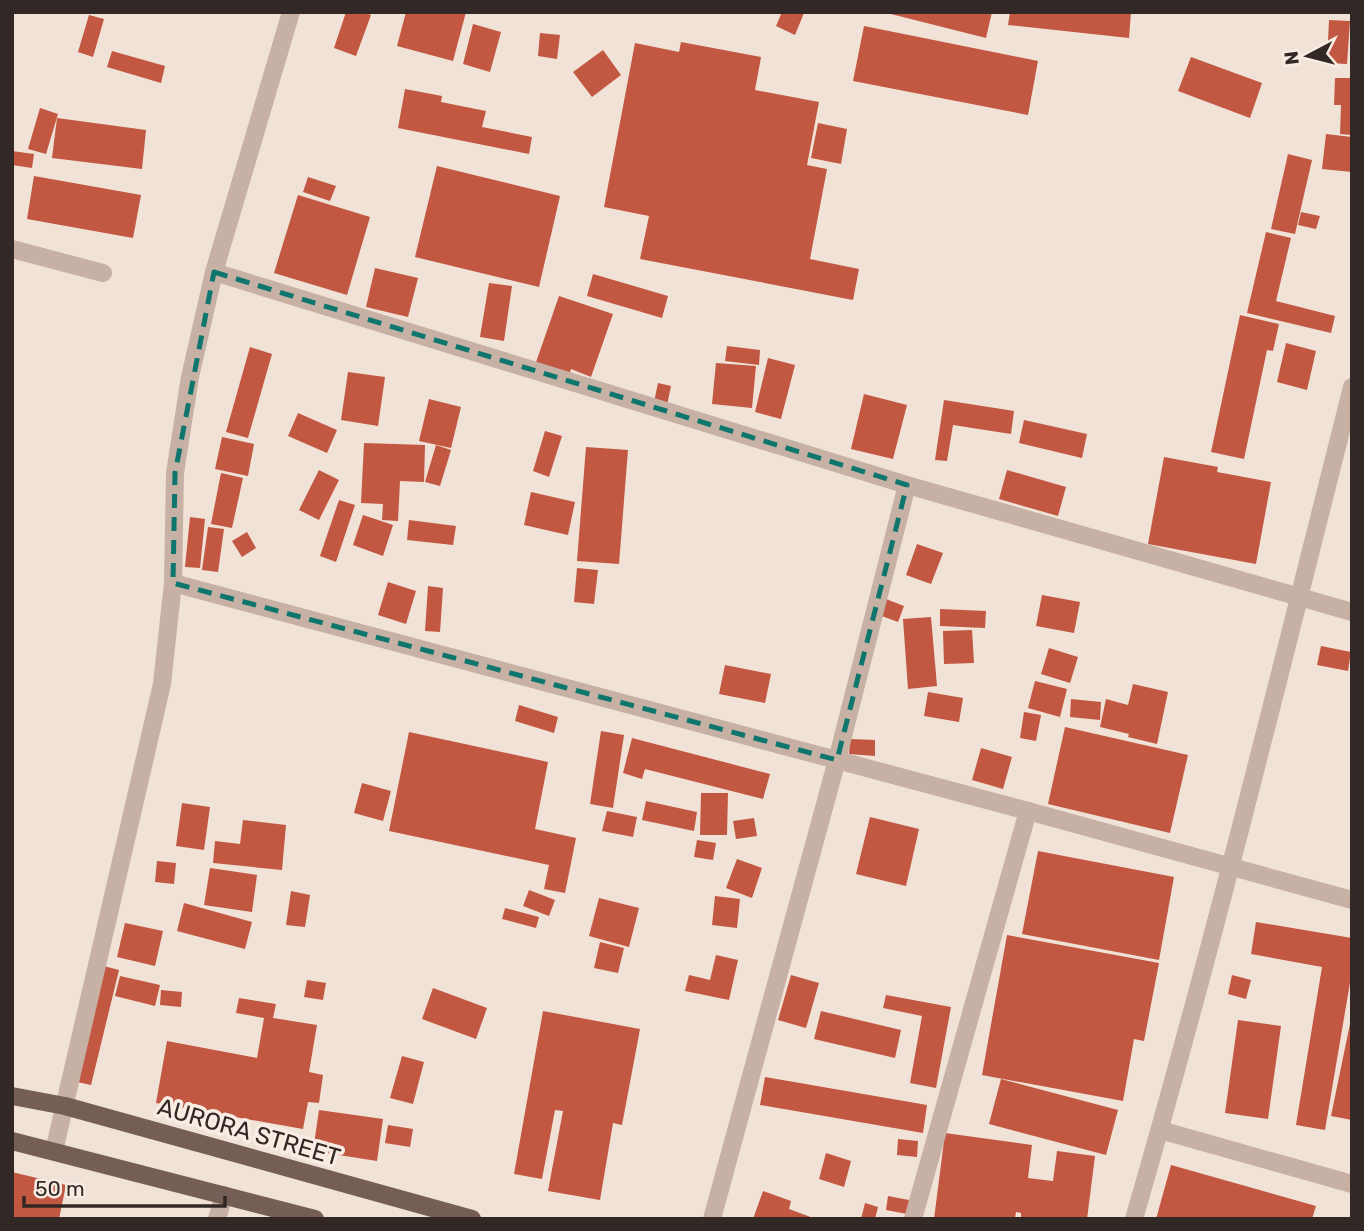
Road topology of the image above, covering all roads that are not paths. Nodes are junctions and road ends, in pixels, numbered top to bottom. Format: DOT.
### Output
graph roads {
  1 [pos="290,12"];
  2 [pos="12,249"];
  3 [pos="214,272"];
  4 [pos="103,273"];
  5 [pos="1352,387"];
  6 [pos="907,485"];
  7 [pos="173,583"];
  8 [pos="1299,598"];
  9 [pos="1352,612"];
  10 [pos="837,760"];
  11 [pos="1028,811"];
  12 [pos="1232,866"];
  13 [pos="1352,900"];
  14 [pos="12,1096"];
  15 [pos="65,1106"];
  16 [pos="1160,1130"];
  17 [pos="12,1141"];
  18 [pos="54,1152"];
  19 [pos="1352,1184"];
  20 [pos="224,1195"];
  21 [pos="460,1217"];
  22 [pos="217,1219"];
  23 [pos="315,1219"];
  24 [pos="712,1219"];
  25 [pos="913,1219"];
  26 [pos="1134,1219"];
  1 -- 3 [label="street"];
  2 -- 4 [label="street"];
  3 -- 6 [label="street"];
  3 -- 7 [label="street"];
  5 -- 8 [label="street"];
  6 -- 8 [label="street"];
  6 -- 10 [label="street"];
  7 -- 10 [label="street"];
  7 -- 15 [label="street"];
  8 -- 9 [label="street"];
  8 -- 12 [label="street"];
  10 -- 11 [label="street"];
  10 -- 24 [label="street"];
  11 -- 12 [label="street"];
  11 -- 25 [label="street"];
  12 -- 13 [label="street"];
  12 -- 16 [label="street"];
  14 -- 15 [label="main road, AURORA STREET"];
  15 -- 18 [label="street"];
  15 -- 21 [label="main road, AURORA STREET"];
  16 -- 19 [label="street"];
  16 -- 26 [label="street"];
  17 -- 18 [label="main road"];
  18 -- 20 [label="main road"];
  20 -- 22 [label="street"];
  20 -- 23 [label="main road"];
}
